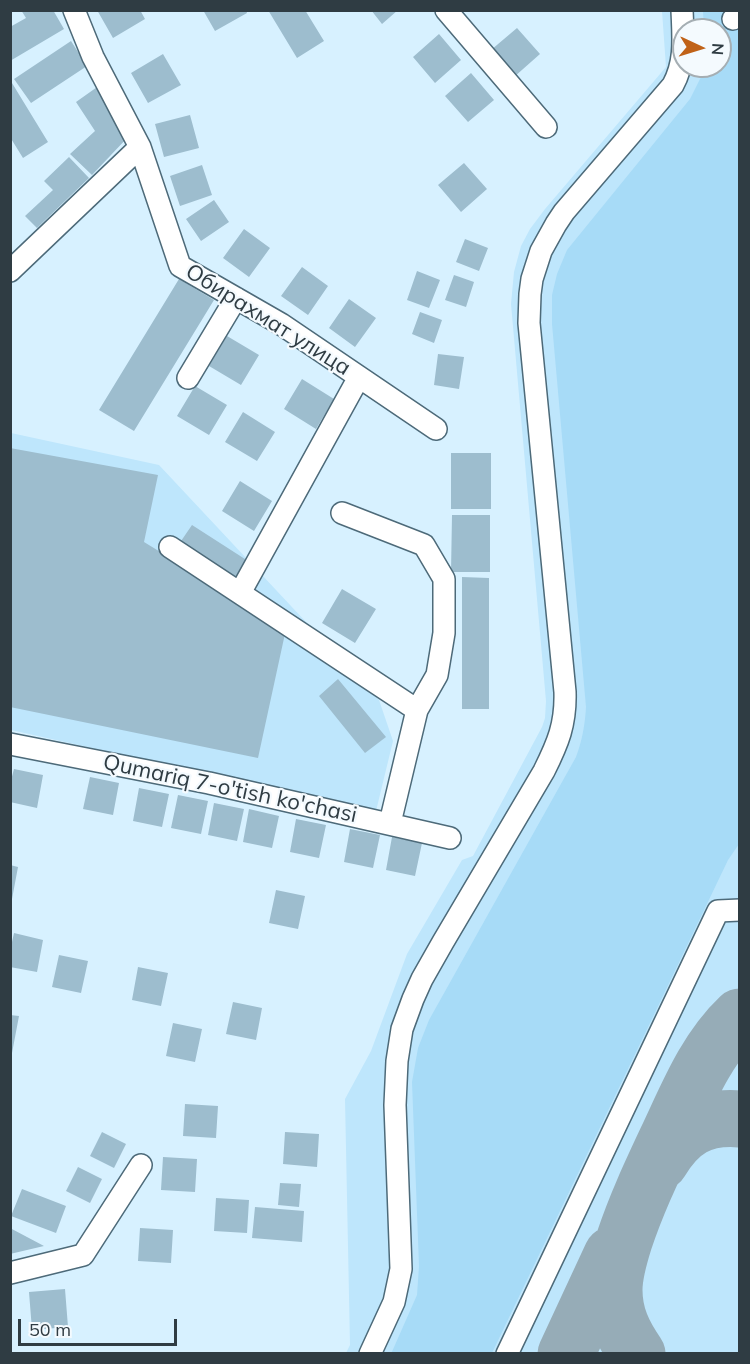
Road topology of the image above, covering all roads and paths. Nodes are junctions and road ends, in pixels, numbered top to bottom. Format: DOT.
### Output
graph roads {
  1 [pos="74,10"];
  2 [pos="446,10"];
  3 [pos="682,10"];
  4 [pos="690,78"];
  5 [pos="546,127"];
  6 [pos="140,147"];
  7 [pos="10,271"];
  8 [pos="236,298"];
  9 [pos="359,376"];
  10 [pos="188,378"];
  11 [pos="436,429"];
  12 [pos="342,513"];
  13 [pos="170,547"];
  14 [pos="240,593"];
  15 [pos="417,710"];
  16 [pos="10,744"];
  17 [pos="390,823"];
  18 [pos="450,838"];
  19 [pos="740,910"];
  20 [pos="141,1165"];
  21 [pos="10,1273"];
  22 [pos="370,1353"];
  23 [pos="383,1353"];
  24 [pos="507,1353"];
  1 -- 6 [label="street, Обирахмат улица"];
  2 -- 5 [label="street"];
  3 -- 22 [label="street"];
  4 -- 23 [label="street"];
  6 -- 7 [label="street"];
  6 -- 8 [label="street, Обирахмат улица"];
  8 -- 9 [label="street, Обирахмат улица"];
  8 -- 10 [label="street"];
  9 -- 11 [label="street, Обирахмат улица"];
  9 -- 14 [label="street"];
  12 -- 15 [label="street"];
  13 -- 14 [label="street"];
  14 -- 15 [label="street"];
  15 -- 17 [label="street"];
  16 -- 17 [label="street, Qumariq 7-o'tish ko'chasi"];
  17 -- 18 [label="street, Qumariq 7-o'tish ko'chasi"];
  19 -- 24 [label="street"];
  20 -- 21 [label="street"];
}
